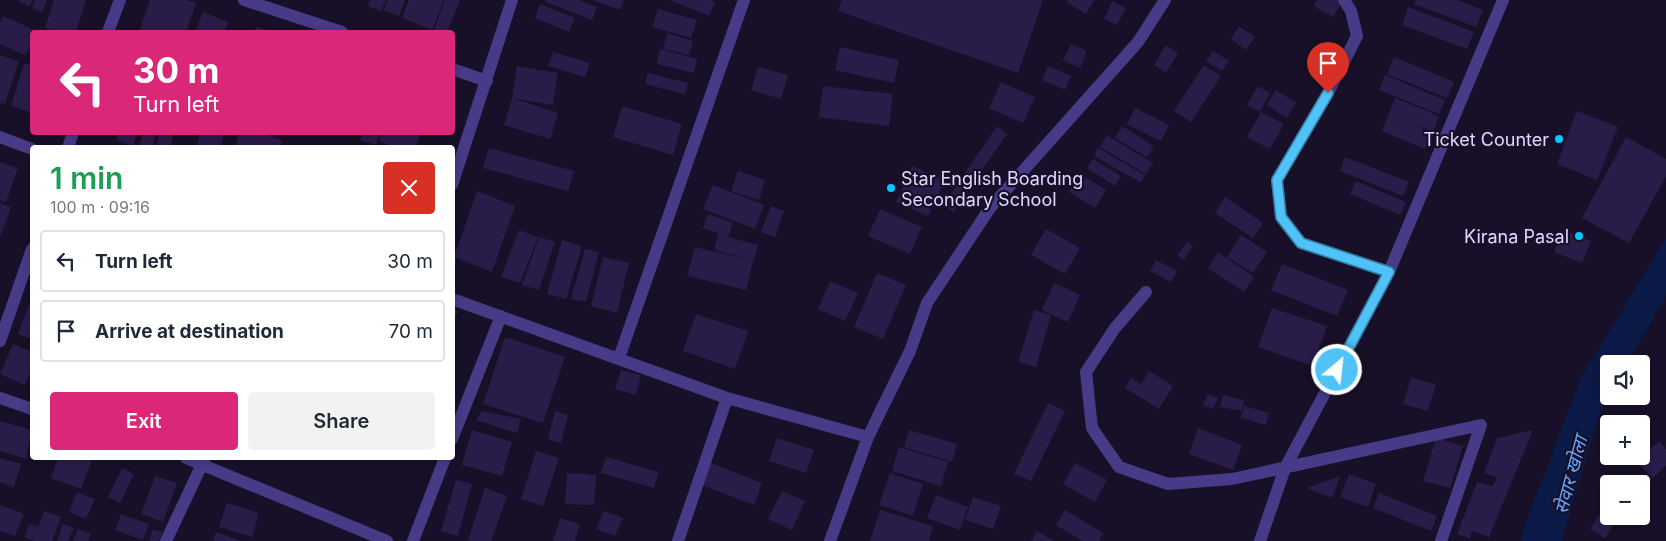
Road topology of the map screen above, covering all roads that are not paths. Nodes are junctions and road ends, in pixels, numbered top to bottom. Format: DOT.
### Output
graph roads {
  1 [pos="120,0"];
  2 [pos="244,0"];
  3 [pos="512,0"];
  4 [pos="744,0"];
  5 [pos="1166,0"];
  6 [pos="1344,0"];
  7 [pos="1503,0"];
  8 [pos="109,30"];
  9 [pos="336,30"];
  10 [pos="455,70"];
  11 [pos="487,81"];
  12 [pos="0,137"];
  13 [pos="30,148"];
  14 [pos="455,176"];
  15 [pos="30,255"];
  16 [pos="1389,272"];
  17 [pos="1146,292"];
  18 [pos="455,300"];
  19 [pos="501,316"];
  20 [pos="0,341"];
  21 [pos="619,358"];
  22 [pos="0,398"];
  23 [pos="727,398"];
  24 [pos="30,408"];
  25 [pos="455,431"];
  26 [pos="868,437"];
  27 [pos="204,460"];
  28 [pos="444,460"];
  29 [pos="1285,468"];
  30 [pos="166,541"];
  31 [pos="387,541"];
  32 [pos="412,541"];
  33 [pos="678,541"];
  34 [pos="830,541"];
  35 [pos="1260,541"];
  36 [pos="1441,541"];
  1 -- 8 [label="street"];
  2 -- 9 [label="street"];
  3 -- 11 [label="street"];
  4 -- 21 [label="street"];
  5 -- 26 [label="street"];
  6 -- 16 [label="street"];
  7 -- 16 [label="street"];
  10 -- 11 [label="street"];
  11 -- 14 [label="street"];
  12 -- 13 [label="street"];
  15 -- 20 [label="street"];
  16 -- 29 [label="street"];
  17 -- 29 [label="street"];
  18 -- 19 [label="street"];
  19 -- 21 [label="street"];
  19 -- 25 [label="street"];
  21 -- 23 [label="street"];
  22 -- 24 [label="street"];
  23 -- 26 [label="street"];
  23 -- 33 [label="street"];
  26 -- 34 [label="street"];
  27 -- 30 [label="street"];
  27 -- 31 [label="street"];
  28 -- 32 [label="street"];
  29 -- 35 [label="street"];
  29 -- 36 [label="street"];
}
